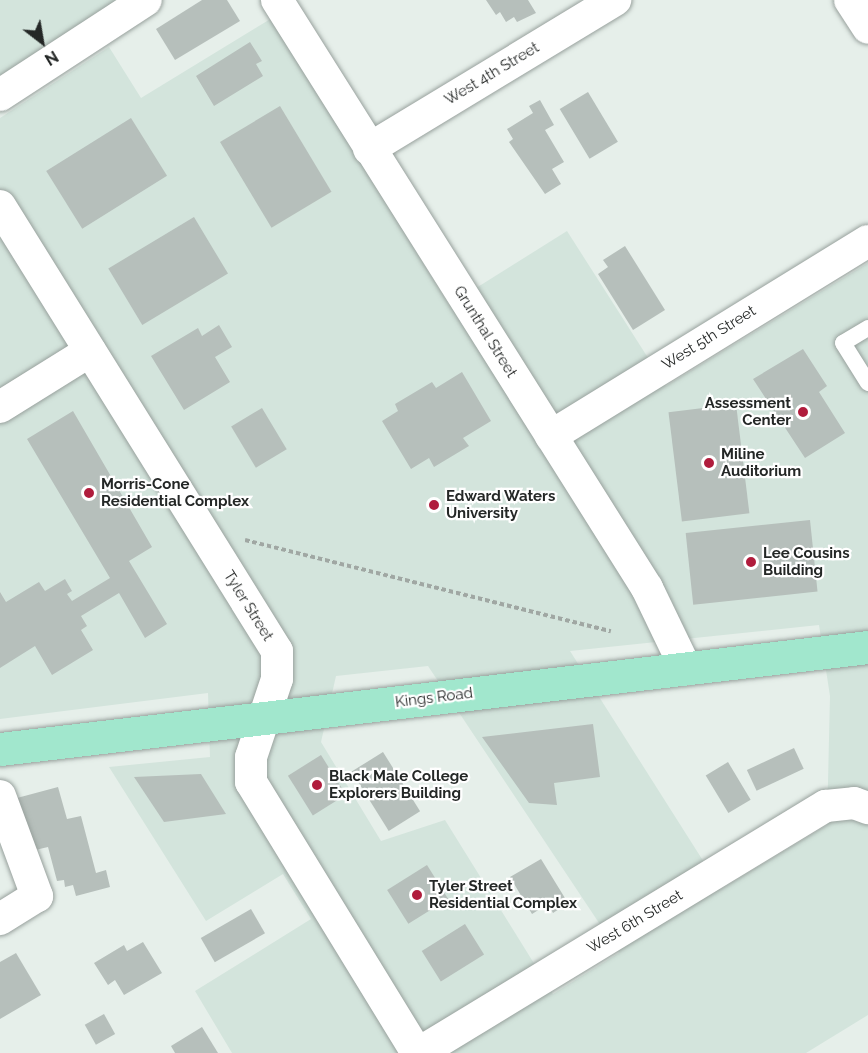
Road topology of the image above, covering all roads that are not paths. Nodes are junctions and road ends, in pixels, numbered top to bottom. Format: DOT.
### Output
graph roads {
  1 [pos="146,0"];
  2 [pos="277,0"];
  3 [pos="615,0"];
  4 [pos="850,0"];
  5 [pos="868,28"];
  6 [pos="0,95"];
  7 [pos="369,149"];
  8 [pos="0,206"];
  9 [pos="868,241"];
  10 [pos="868,328"];
  11 [pos="90,351"];
  12 [pos="868,383"];
  13 [pos="0,407"];
  14 [pos="551,436"];
  15 [pos="868,647"];
  16 [pos="687,669"];
  17 [pos="263,718"];
  18 [pos="0,749"];
  19 [pos="0,796"];
  20 [pos="861,805"];
  21 [pos="0,919"];
  22 [pos="418,1053"];
  1 -- 6 [label="street"];
  2 -- 7 [label="street, Grunthal Street"];
  3 -- 7 [label="street, West 4th Street"];
  4 -- 5 [label="street"];
  7 -- 14 [label="street, Grunthal Street"];
  8 -- 11 [label="street, Tyler Street"];
  9 -- 14 [label="street, West 5th Street"];
  10 -- 12 [label="lane"];
  11 -- 13 [label="street"];
  11 -- 17 [label="street, Tyler Street"];
  14 -- 16 [label="street, Grunthal Street"];
  15 -- 16 [label="main road, Kings Road"];
  16 -- 17 [label="main road, Kings Road"];
  17 -- 18 [label="main road, Kings Road"];
  17 -- 22 [label="street, Tyler Street"];
  19 -- 21 [label="street"];
  20 -- 22 [label="street, West 6th Street"];
}
